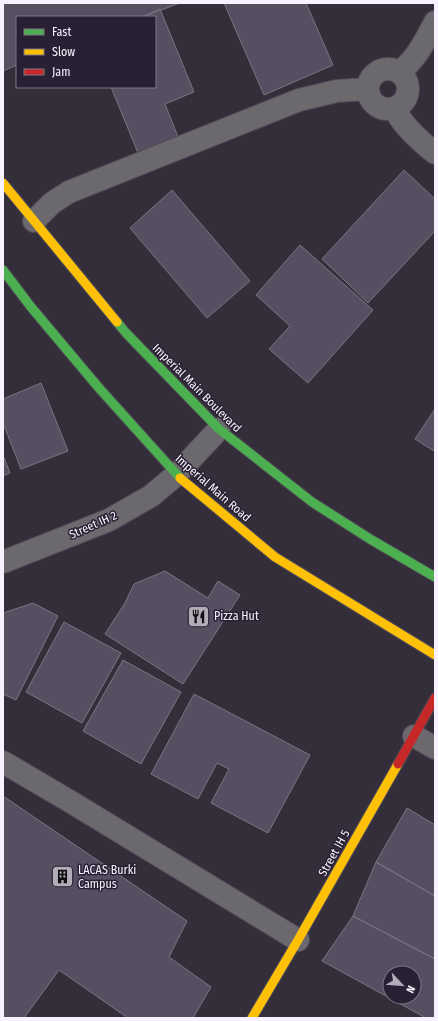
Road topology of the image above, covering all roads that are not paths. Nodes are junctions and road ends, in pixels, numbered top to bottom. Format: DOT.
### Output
graph roads {
  1 [pos="435,22"];
  2 [pos="400,72"];
  3 [pos="367,90"];
  4 [pos="394,108"];
  5 [pos="435,153"];
  6 [pos="3,183"];
  7 [pos="34,221"];
  8 [pos="3,270"];
  9 [pos="219,429"];
  10 [pos="176,475"];
  11 [pos="3,562"];
  12 [pos="435,577"];
  13 [pos="435,655"];
  14 [pos="435,698"];
  15 [pos="414,736"];
  16 [pos="435,748"];
  17 [pos="3,762"];
  18 [pos="298,940"];
  19 [pos="252,1018"];
  1 -- 2 [label="street"];
  2 -- 3 [label="street"];
  2 -- 4 [label="street"];
  3 -- 4 [label="street"];
  3 -- 7 [label="street"];
  4 -- 5 [label="street"];
  6 -- 7 [label="street, Imperial Main Boulevard"];
  7 -- 9 [label="street, Imperial Main Boulevard"];
  8 -- 10 [label="street, Imperial Main Road"];
  9 -- 10 [label="street, Street IH 2"];
  9 -- 12 [label="street, Imperial Main Boulevard"];
  10 -- 11 [label="street, Street IH 2"];
  10 -- 13 [label="street, Imperial Main Road"];
  14 -- 15 [label="street, Street IH 5"];
  15 -- 16 [label="street"];
  15 -- 18 [label="street, Street IH 5"];
  17 -- 18 [label="street"];
  18 -- 19 [label="street, Street IH 5"];
}
